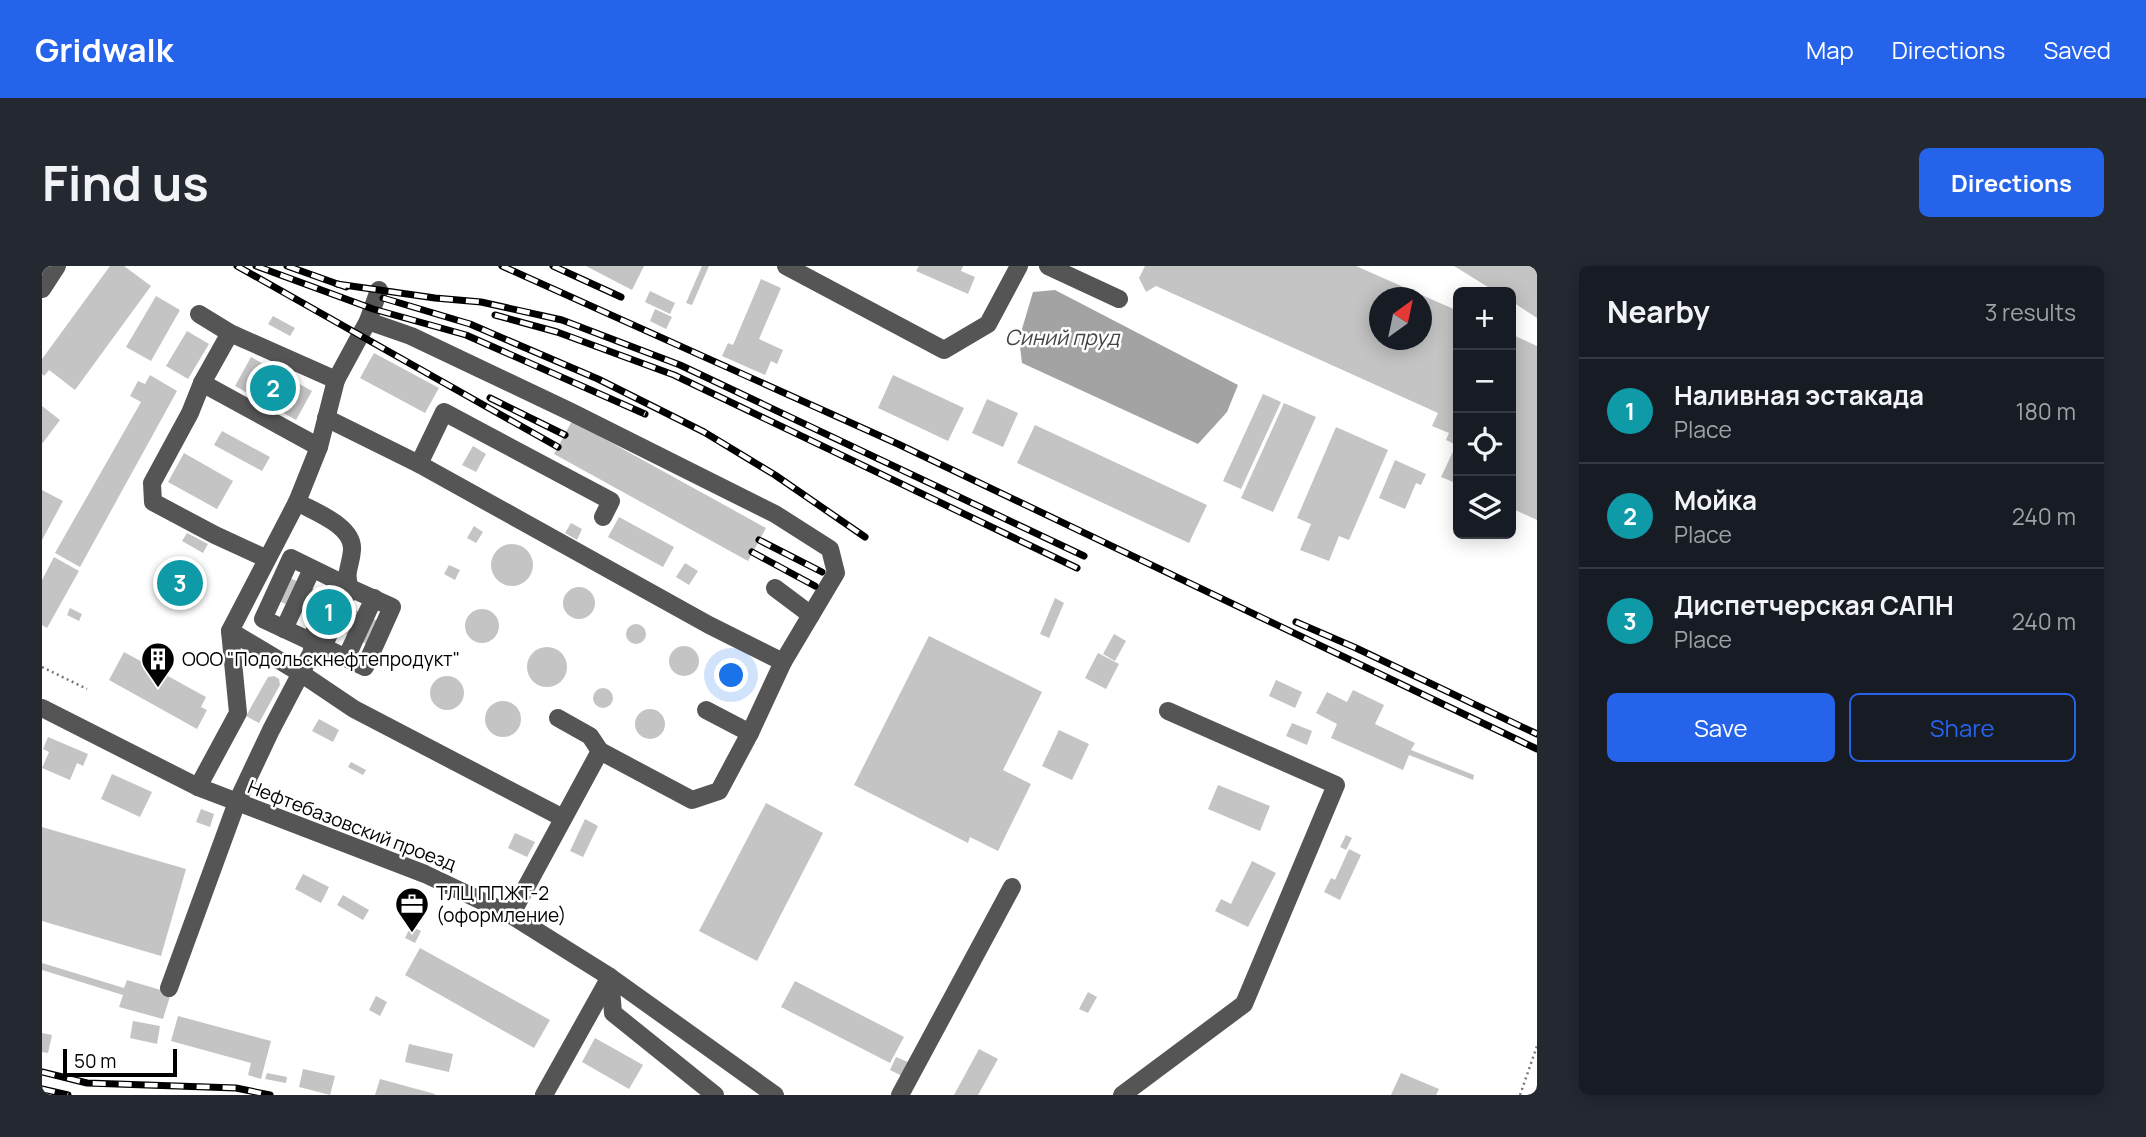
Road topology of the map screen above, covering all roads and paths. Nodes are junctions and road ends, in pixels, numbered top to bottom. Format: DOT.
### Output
graph roads {
  1 [pos="57,266"];
  2 [pos="786,266"];
  3 [pos="1019,266"];
  4 [pos="1048,266"];
  5 [pos="42,289"];
  6 [pos="379,290"];
  7 [pos="1119,299"];
  8 [pos="199,314"];
  9 [pos="368,321"];
  10 [pos="230,333"];
  11 [pos="336,380"];
  12 [pos="202,383"];
  13 [pos="326,418"];
  14 [pos="319,447"];
  15 [pos="419,464"];
  16 [pos="298,502"];
  17 [pos="603,517"];
  18 [pos="267,559"];
  19 [pos="345,582"];
  20 [pos="775,588"];
  21 [pos="811,615"];
  22 [pos="230,631"];
  23 [pos="316,646"];
  24 [pos="783,662"];
  25 [pos="42,667"];
  26 [pos="302,674"];
  27 [pos="87,689"];
  28 [pos="42,708"];
  29 [pos="706,710"];
  30 [pos="1168,711"];
  31 [pos="558,718"];
  32 [pos="750,733"];
  33 [pos="600,751"];
  34 [pos="198,787"];
  35 [pos="237,802"];
  36 [pos="563,818"];
  37 [pos="1012,887"];
  38 [pos="511,915"];
  39 [pos="610,977"];
  40 [pos="169,988"];
  41 [pos="1537,1046"];
  42 [pos="544,1095"];
  43 [pos="715,1095"];
  44 [pos="775,1095"];
  45 [pos="900,1095"];
  46 [pos="1122,1095"];
  47 [pos="1520,1095"];
  1 -- 5 [label="street"];
  2 -- 3 [label="street"];
  4 -- 7 [label="street"];
  6 -- 9 [label="street"];
  8 -- 10 [label="street"];
  9 -- 11 [label="street"];
  9 -- 21 [label="street"];
  10 -- 11 [label="street"];
  10 -- 12 [label="street"];
  11 -- 13 [label="street"];
  12 -- 14 [label="street"];
  12 -- 18 [label="street"];
  13 -- 14 [label="street"];
  13 -- 15 [label="street"];
  14 -- 16 [label="street"];
  15 -- 17 [label="street"];
  15 -- 24 [label="street"];
  16 -- 18 [label="street"];
  16 -- 19 [label="street"];
  18 -- 22 [label="street"];
  19 -- 23 [label="street"];
  19 -- 23 [label="street"];
  19 -- 23 [label="street"];
  20 -- 21 [label="street"];
  21 -- 24 [label="street"];
  22 -- 26 [label="street"];
  22 -- 34 [label="street"];
  23 -- 26 [label="street"];
  24 -- 32 [label="street"];
  25 -- 27 [label="path"];
  26 -- 35 [label="street"];
  26 -- 36 [label="street"];
  28 -- 34 [label="street, Нефтебазовский проезд"];
  29 -- 32 [label="street"];
  30 -- 46 [label="street"];
  31 -- 33 [label="street"];
  32 -- 33 [label="street"];
  33 -- 36 [label="street"];
  34 -- 35 [label="street, Нефтебазовский проезд"];
  35 -- 38 [label="street, Нефтебазовский проезд"];
  35 -- 40 [label="street"];
  36 -- 38 [label="street"];
  37 -- 45 [label="street"];
  38 -- 39 [label="street, Нефтебазовский проезд"];
  39 -- 42 [label="street"];
  39 -- 43 [label="street"];
  39 -- 44 [label="street, Нефтебазовский проезд"];
  41 -- 47 [label="path"];
}
